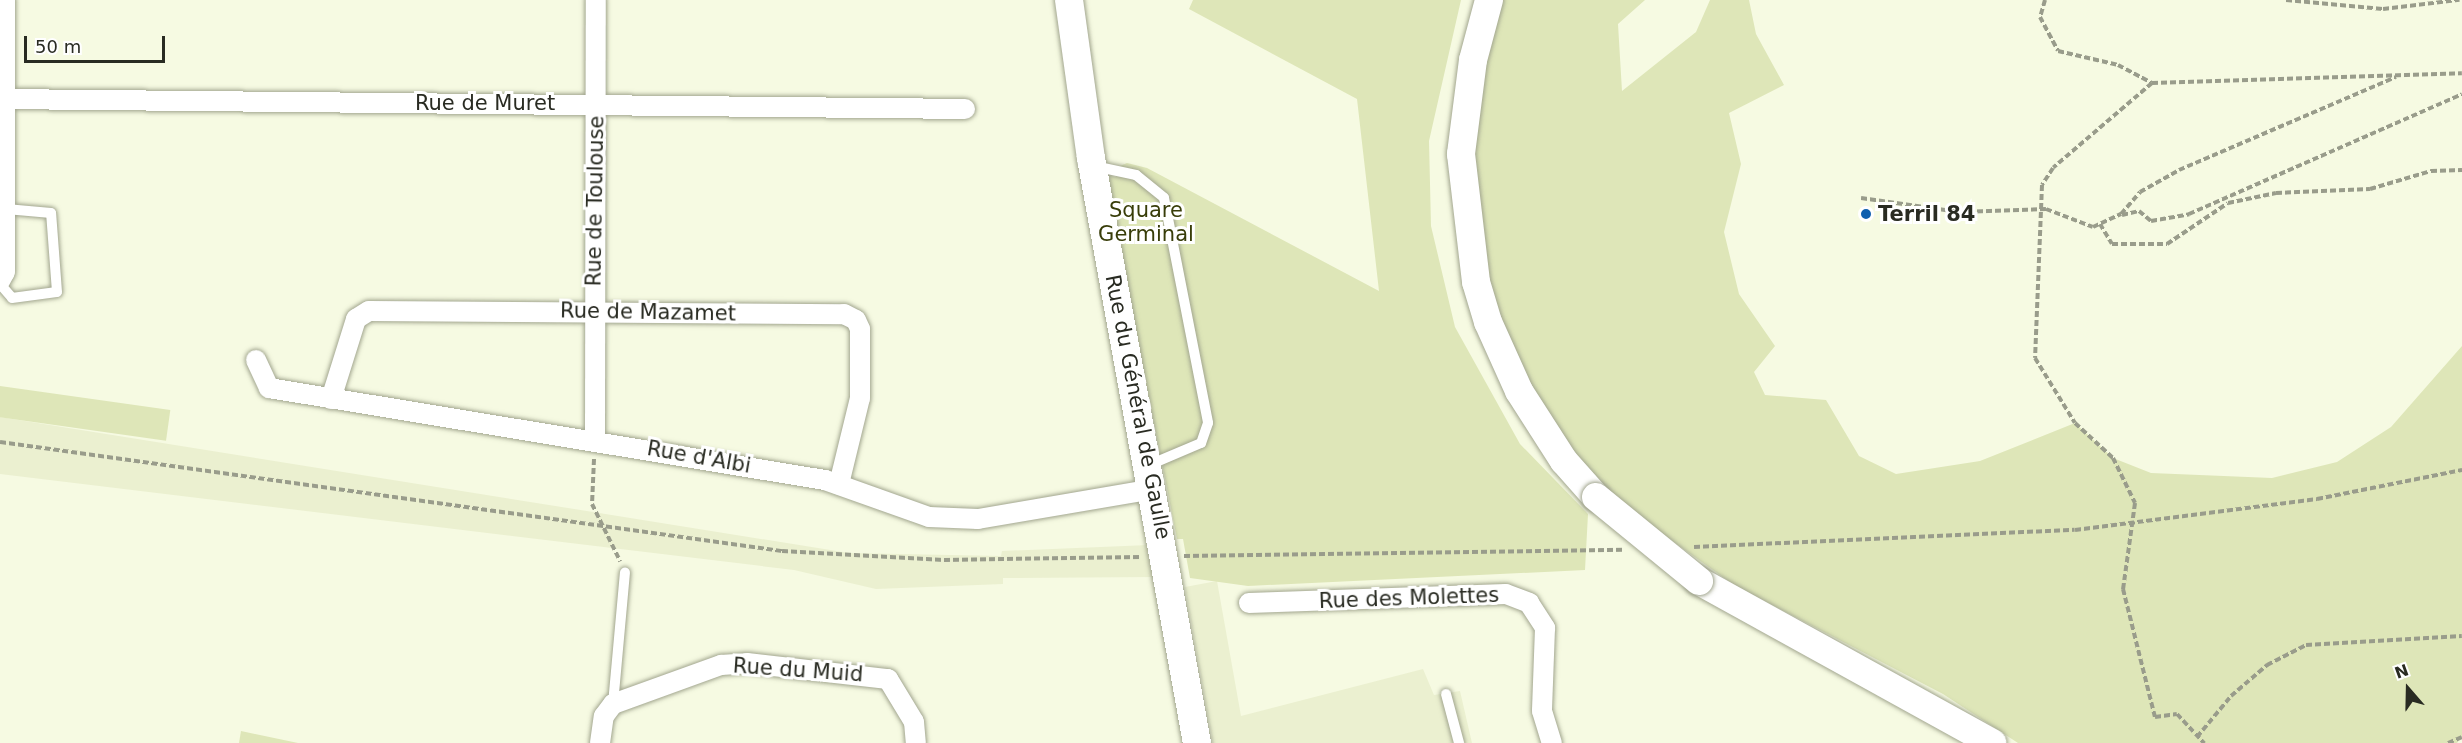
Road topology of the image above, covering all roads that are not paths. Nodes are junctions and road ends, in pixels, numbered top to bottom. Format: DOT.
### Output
graph roads {
  1 [pos="5,0"];
  2 [pos="596,0"];
  3 [pos="1069,0"];
  4 [pos="1489,0"];
  5 [pos="2,100"];
  6 [pos="596,103"];
  7 [pos="965,109"];
  8 [pos="1093,166"];
  9 [pos="6,210"];
  10 [pos="0,282"];
  11 [pos="594,312"];
  12 [pos="256,360"];
  13 [pos="332,399"];
  14 [pos="597,439"];
  15 [pos="1151,477"];
  16 [pos="838,484"];
  17 [pos="625,573"];
  18 [pos="1249,603"];
  19 [pos="1446,694"];
  20 [pos="613,704"];
  21 [pos="600,743"];
  22 [pos="916,743"];
  23 [pos="1197,743"];
  24 [pos="1459,743"];
  25 [pos="1552,743"];
  26 [pos="1992,743"];
  1 -- 5 [label="street"];
  2 -- 6 [label="street, Rue de Toulouse"];
  3 -- 8 [label="main road, Rue du Général de Gaulle"];
  4 -- 26 [label="main road, bridge"];
  5 -- 6 [label="street, Rue de Muret"];
  5 -- 9 [label="street"];
  6 -- 7 [label="street, Rue de Muret"];
  6 -- 11 [label="street, Rue de Toulouse"];
  8 -- 15 [label="main road, Rue du Général de Gaulle"];
  8 -- 15 [label="lane"];
  9 -- 10 [label="street"];
  9 -- 10 [label="lane"];
  11 -- 13 [label="street, Rue de Mazamet"];
  11 -- 14 [label="street, Rue de Toulouse"];
  11 -- 16 [label="street, Rue de Mazamet"];
  12 -- 13 [label="street, Rue d'Albi"];
  13 -- 14 [label="street, Rue d'Albi"];
  14 -- 16 [label="street, Rue d'Albi"];
  15 -- 16 [label="street, Rue d'Albi"];
  15 -- 23 [label="main road, Rue du Général de Gaulle"];
  17 -- 20 [label="lane"];
  18 -- 25 [label="street, Rue des Molettes"];
  19 -- 24 [label="lane"];
  20 -- 21 [label="street"];
  20 -- 22 [label="street, Rue du Muid"];
}
